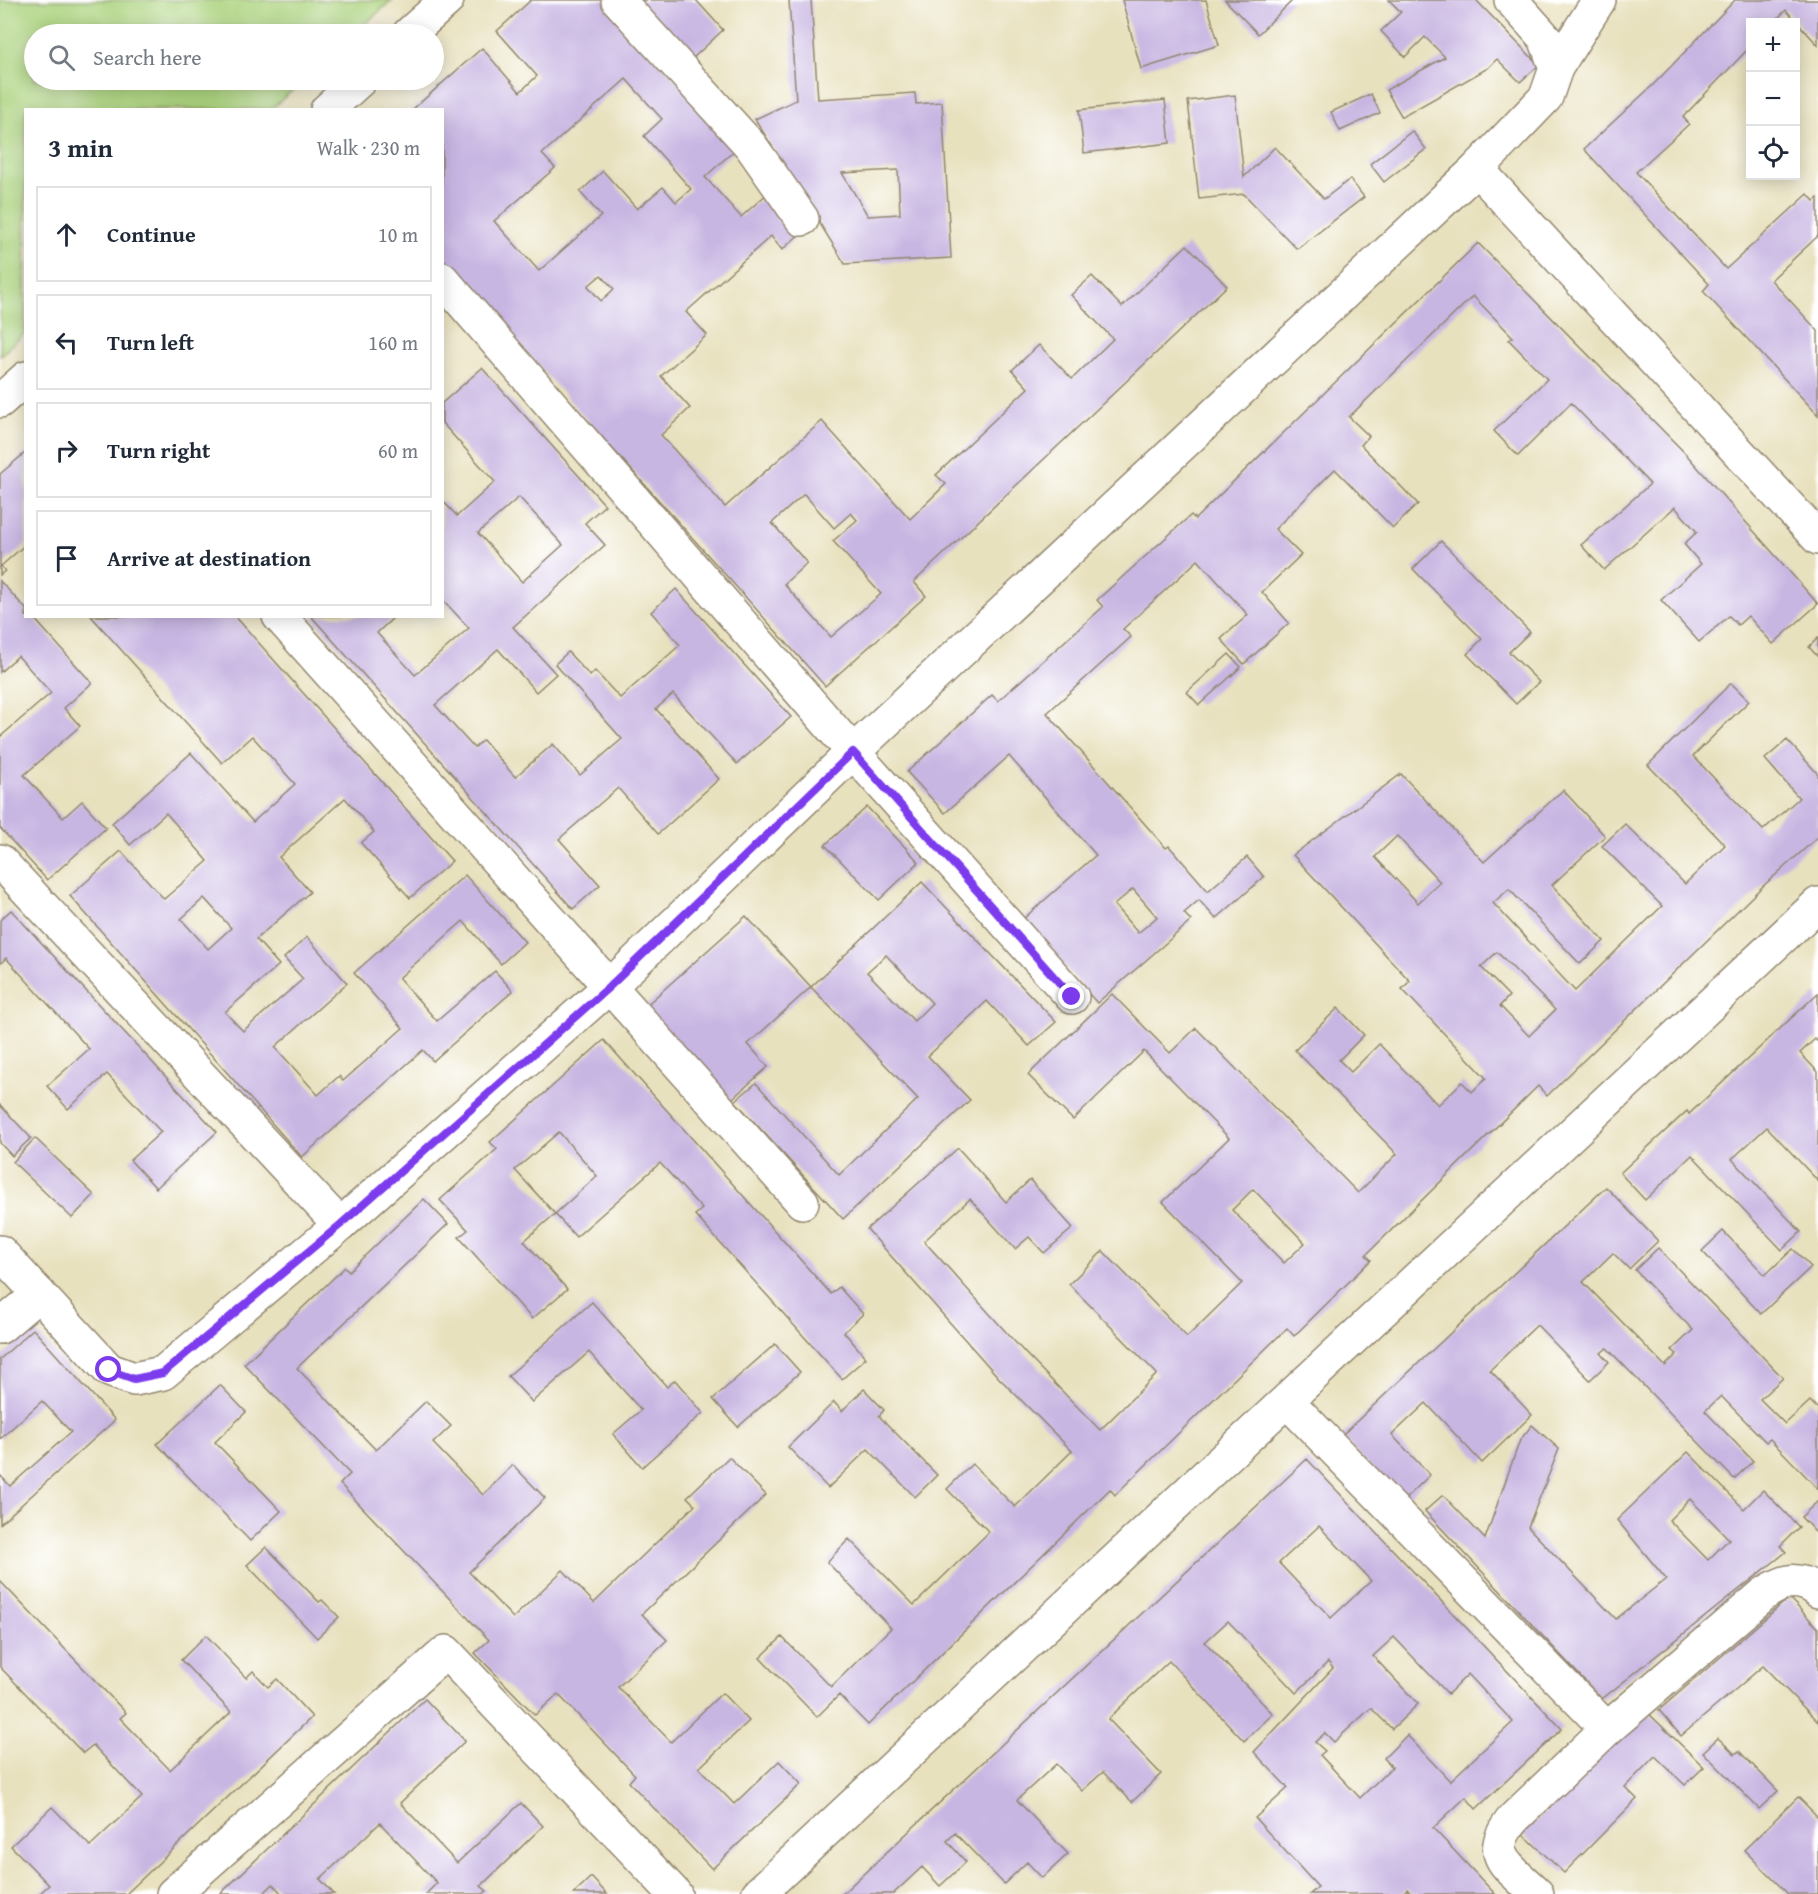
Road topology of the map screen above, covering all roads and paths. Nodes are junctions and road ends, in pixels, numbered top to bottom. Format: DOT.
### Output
graph roads {
  1 [pos="447,0"];
  2 [pos="618,0"];
  3 [pos="1511,0"];
  4 [pos="1599,0"];
  5 [pos="420,24"];
  6 [pos="1556,68"];
  7 [pos="349,90"];
  8 [pos="329,108"];
  9 [pos="1477,169"];
  10 [pos="802,219"];
  11 [pos="444,281"];
  12 [pos="24,380"];
  13 [pos="0,401"];
  14 [pos="1818,538"];
  15 [pos="281,618"];
  16 [pos="853,752"];
  17 [pos="0,861"];
  18 [pos="1818,904"];
  19 [pos="609,987"];
  20 [pos="1072,997"];
  21 [pos="802,1202"];
  22 [pos="340,1225"];
  23 [pos="0,1252"];
  24 [pos="39,1294"];
  25 [pos="0,1327"];
  26 [pos="1287,1401"];
  27 [pos="1818,1591"];
  28 [pos="1607,1729"];
  29 [pos="173,1894"];
  30 [pos="675,1894"];
  31 [pos="758,1894"];
  32 [pos="1537,1894"];
  1 -- 5 [label="street"];
  2 -- 10 [label="street"];
  3 -- 6 [label="street"];
  4 -- 6 [label="street"];
  6 -- 9 [label="street"];
  7 -- 8 [label="street"];
  9 -- 14 [label="street"];
  9 -- 16 [label="street"];
  11 -- 16 [label="street"];
  12 -- 13 [label="street"];
  15 -- 19 [label="street"];
  16 -- 19 [label="street"];
  16 -- 20 [label="street"];
  17 -- 22 [label="street"];
  18 -- 26 [label="street"];
  19 -- 21 [label="street"];
  19 -- 22 [label="street"];
  22 -- 24 [label="street"];
  23 -- 24 [label="street"];
  24 -- 25 [label="street"];
  26 -- 28 [label="street"];
  26 -- 31 [label="street"];
  27 -- 28 [label="street"];
  28 -- 32 [label="street"];
  29 -- 30 [label="street"];
}
